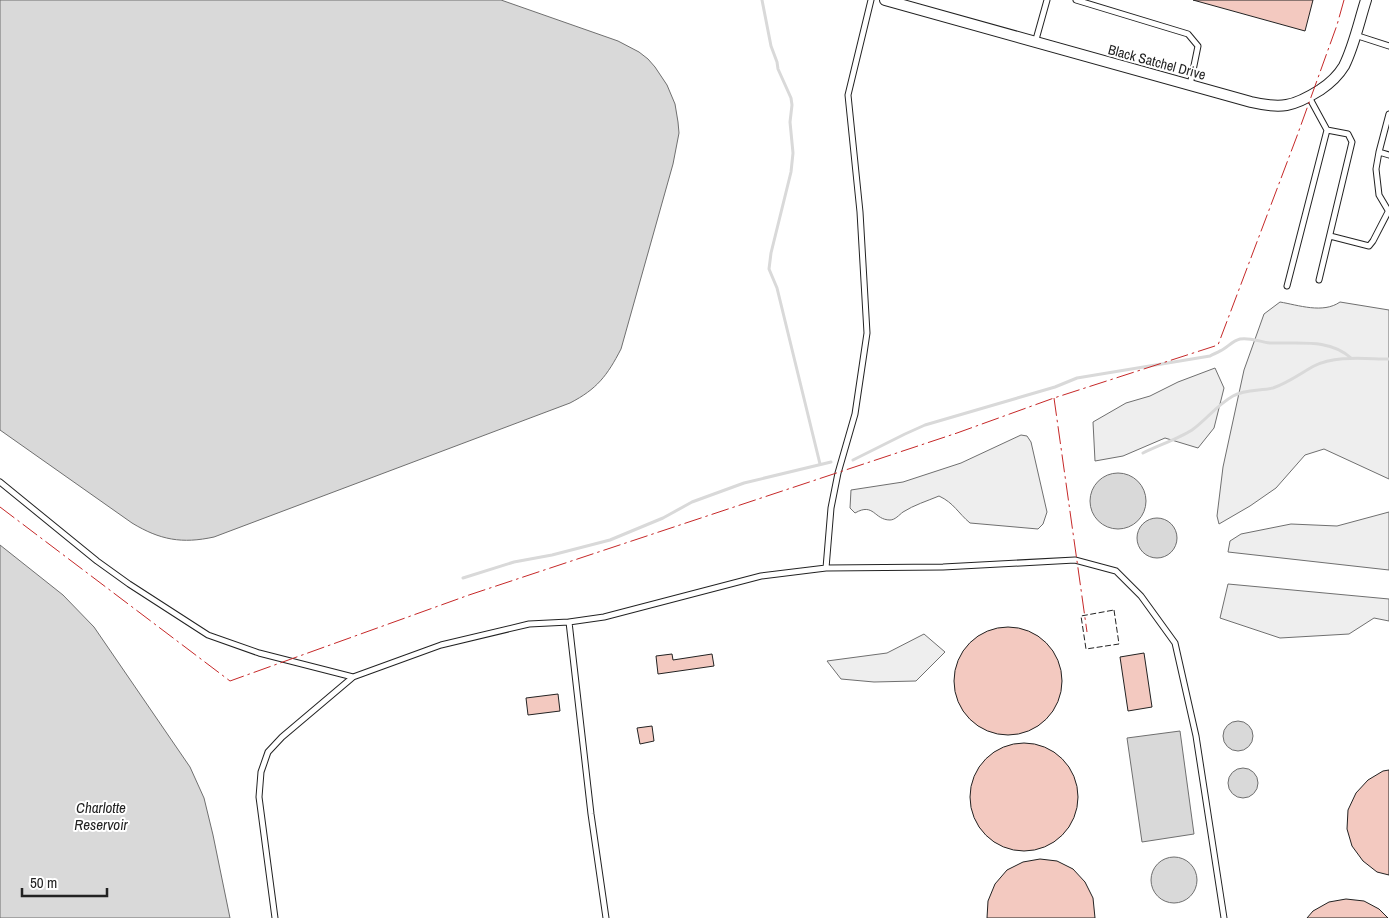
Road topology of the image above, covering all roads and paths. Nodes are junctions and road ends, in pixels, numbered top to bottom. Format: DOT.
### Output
graph roads {
  1 [pos="870,0"];
  2 [pos="885,0"];
  3 [pos="1047,0"];
  4 [pos="1076,0"];
  5 [pos="1366,0"];
  6 [pos="1355,35"];
  7 [pos="1035,42"];
  8 [pos="1389,46"];
  9 [pos="1190,85"];
  10 [pos="1309,97"];
  11 [pos="1389,114"];
  12 [pos="1327,130"];
  13 [pos="1379,152"];
  14 [pos="1389,155"];
  15 [pos="1389,211"];
  16 [pos="1330,236"];
  17 [pos="1319,280"];
  18 [pos="1287,286"];
  19 [pos="0,482"];
  20 [pos="826,568"];
  21 [pos="569,622"];
  22 [pos="353,677"];
  23 [pos="275,918"];
  24 [pos="606,918"];
  25 [pos="1224,918"];
  1 -- 20 [label="lane"];
  2 -- 7 [label="street, Black Satchel Drive"];
  3 -- 7 [label="lane"];
  4 -- 9 [label="lane"];
  5 -- 6 [label="street, Black Satchel Drive"];
  6 -- 8 [label="lane"];
  6 -- 10 [label="street, Black Satchel Drive"];
  7 -- 9 [label="street, Black Satchel Drive"];
  9 -- 10 [label="street, Black Satchel Drive"];
  10 -- 12 [label="lane"];
  11 -- 13 [label="lane"];
  12 -- 16 [label="lane"];
  12 -- 18 [label="lane"];
  13 -- 14 [label="lane"];
  13 -- 15 [label="lane"];
  15 -- 16 [label="lane"];
  16 -- 17 [label="lane"];
  19 -- 22 [label="lane"];
  20 -- 21 [label="lane"];
  20 -- 25 [label="lane"];
  21 -- 22 [label="lane"];
  21 -- 24 [label="lane"];
  22 -- 23 [label="lane"];
}
